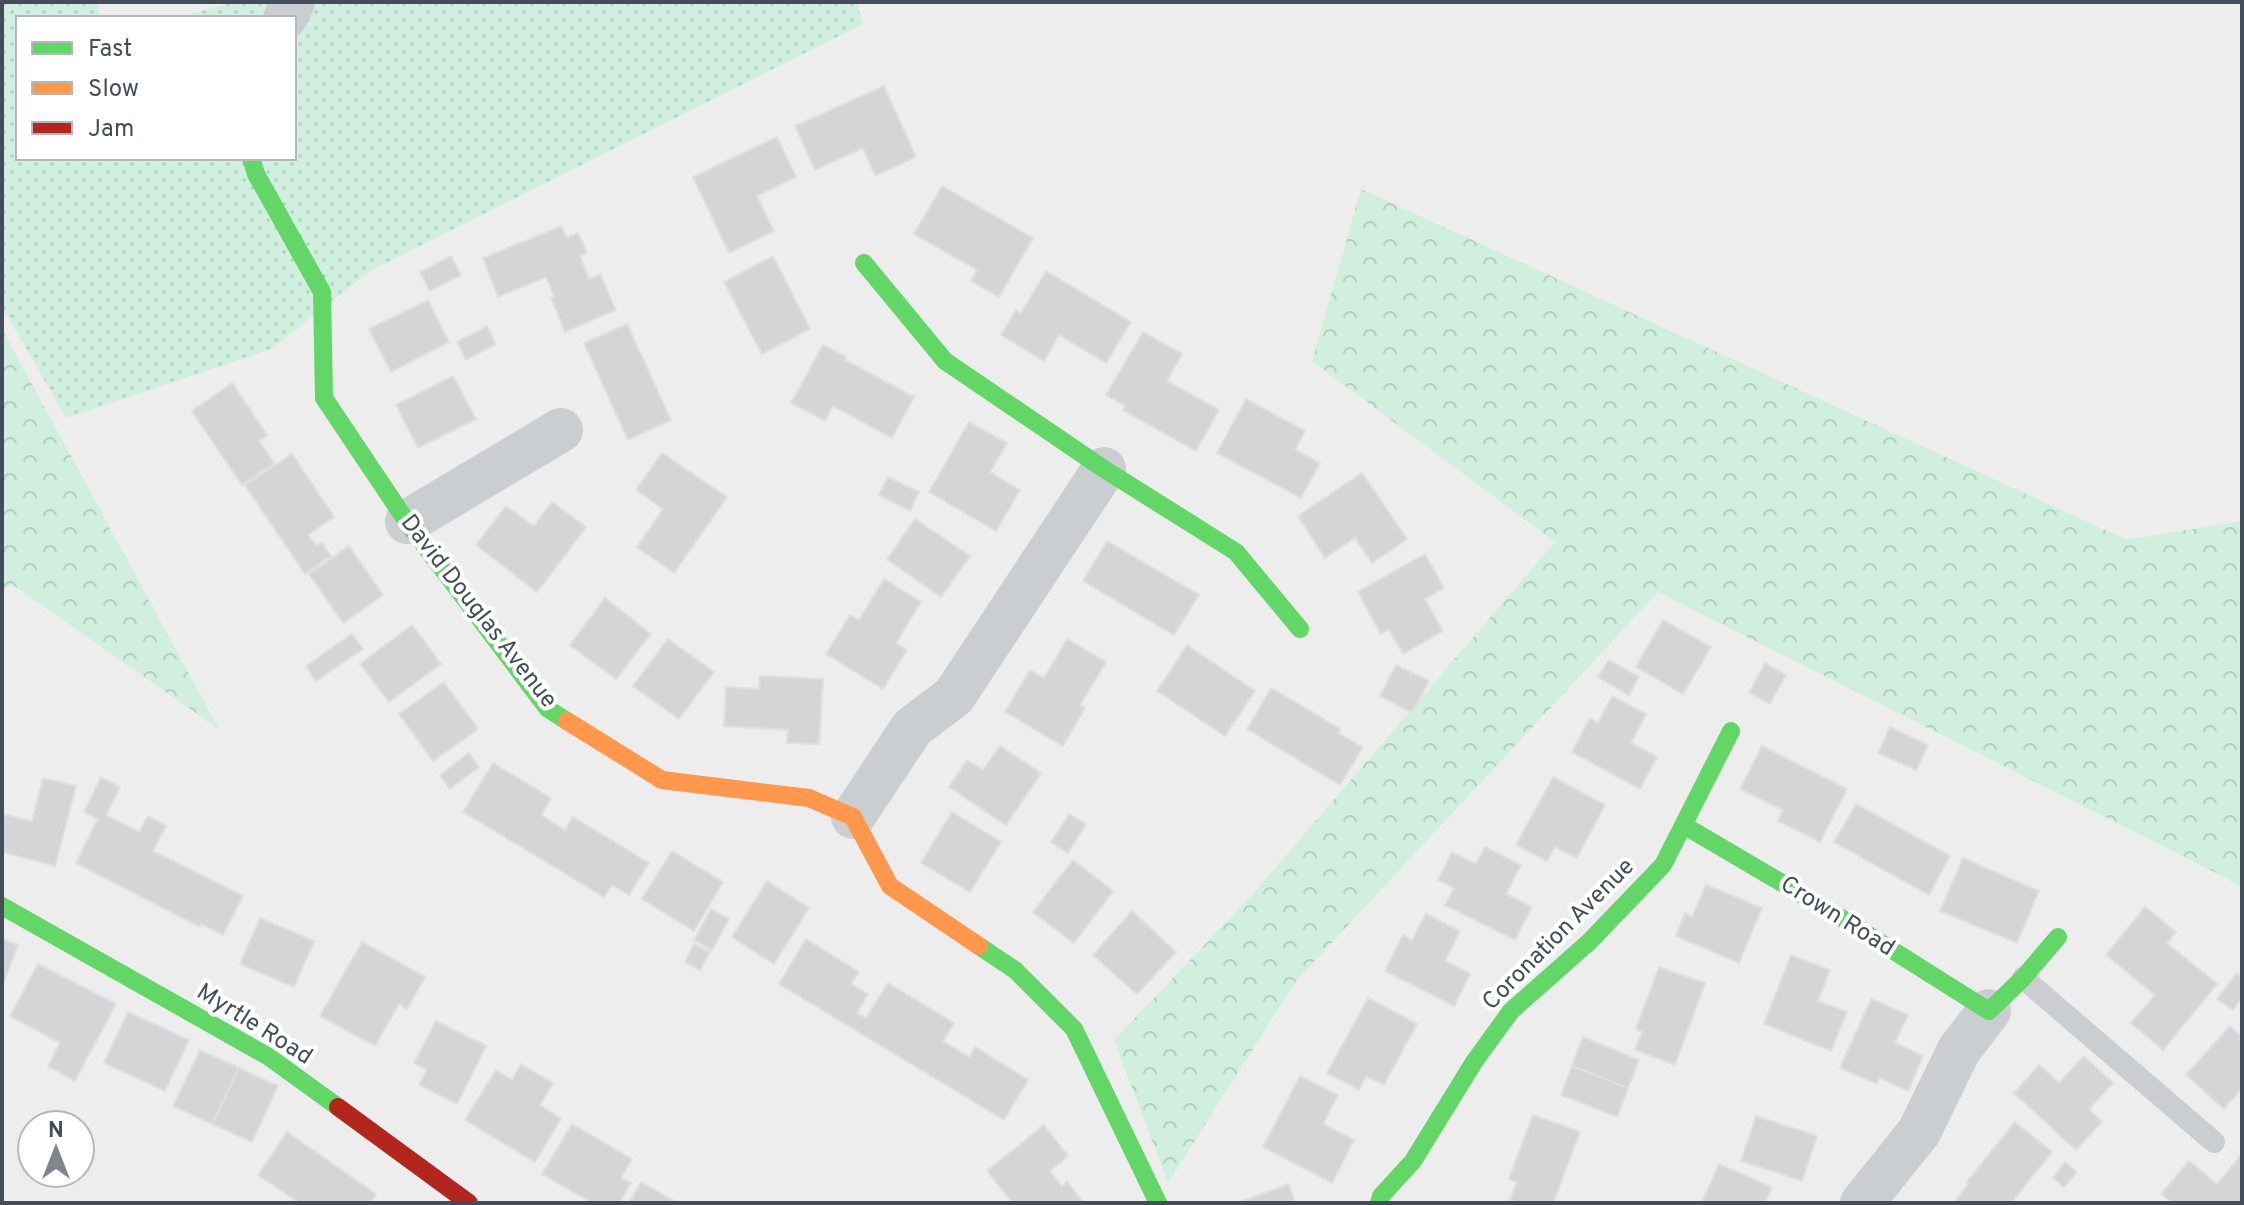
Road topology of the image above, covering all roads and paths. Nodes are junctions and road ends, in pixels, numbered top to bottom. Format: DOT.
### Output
graph roads {
  1 [pos="252,160"];
  2 [pos="864,263"];
  3 [pos="561,430"];
  4 [pos="1104,469"];
  5 [pos="407,522"];
  6 [pos="1300,629"];
  7 [pos="1731,731"];
  8 [pos="853,817"];
  9 [pos="1685,826"];
  10 [pos="2,906"];
  11 [pos="2058,937"];
  12 [pos="2023,978"];
  13 [pos="1989,1011"];
  14 [pos="2214,1142"];
  15 [pos="469,1203"];
  16 [pos="1158,1203"];
  17 [pos="1379,1203"];
  18 [pos="1862,1203"];
  1 -- 5 [label="street, David Douglas Avenue"];
  2 -- 4 [label="street"];
  3 -- 5 [label="street"];
  4 -- 6 [label="street"];
  4 -- 8 [label="street"];
  5 -- 8 [label="street, David Douglas Avenue"];
  7 -- 9 [label="street, Coronation Avenue"];
  8 -- 16 [label="street"];
  9 -- 13 [label="street, Crown Road"];
  9 -- 17 [label="street, Coronation Avenue"];
  10 -- 15 [label="street, Myrtle Road"];
  11 -- 12 [label="street"];
  12 -- 13 [label="street"];
  12 -- 14 [label="lane"];
  13 -- 18 [label="street"];
}
